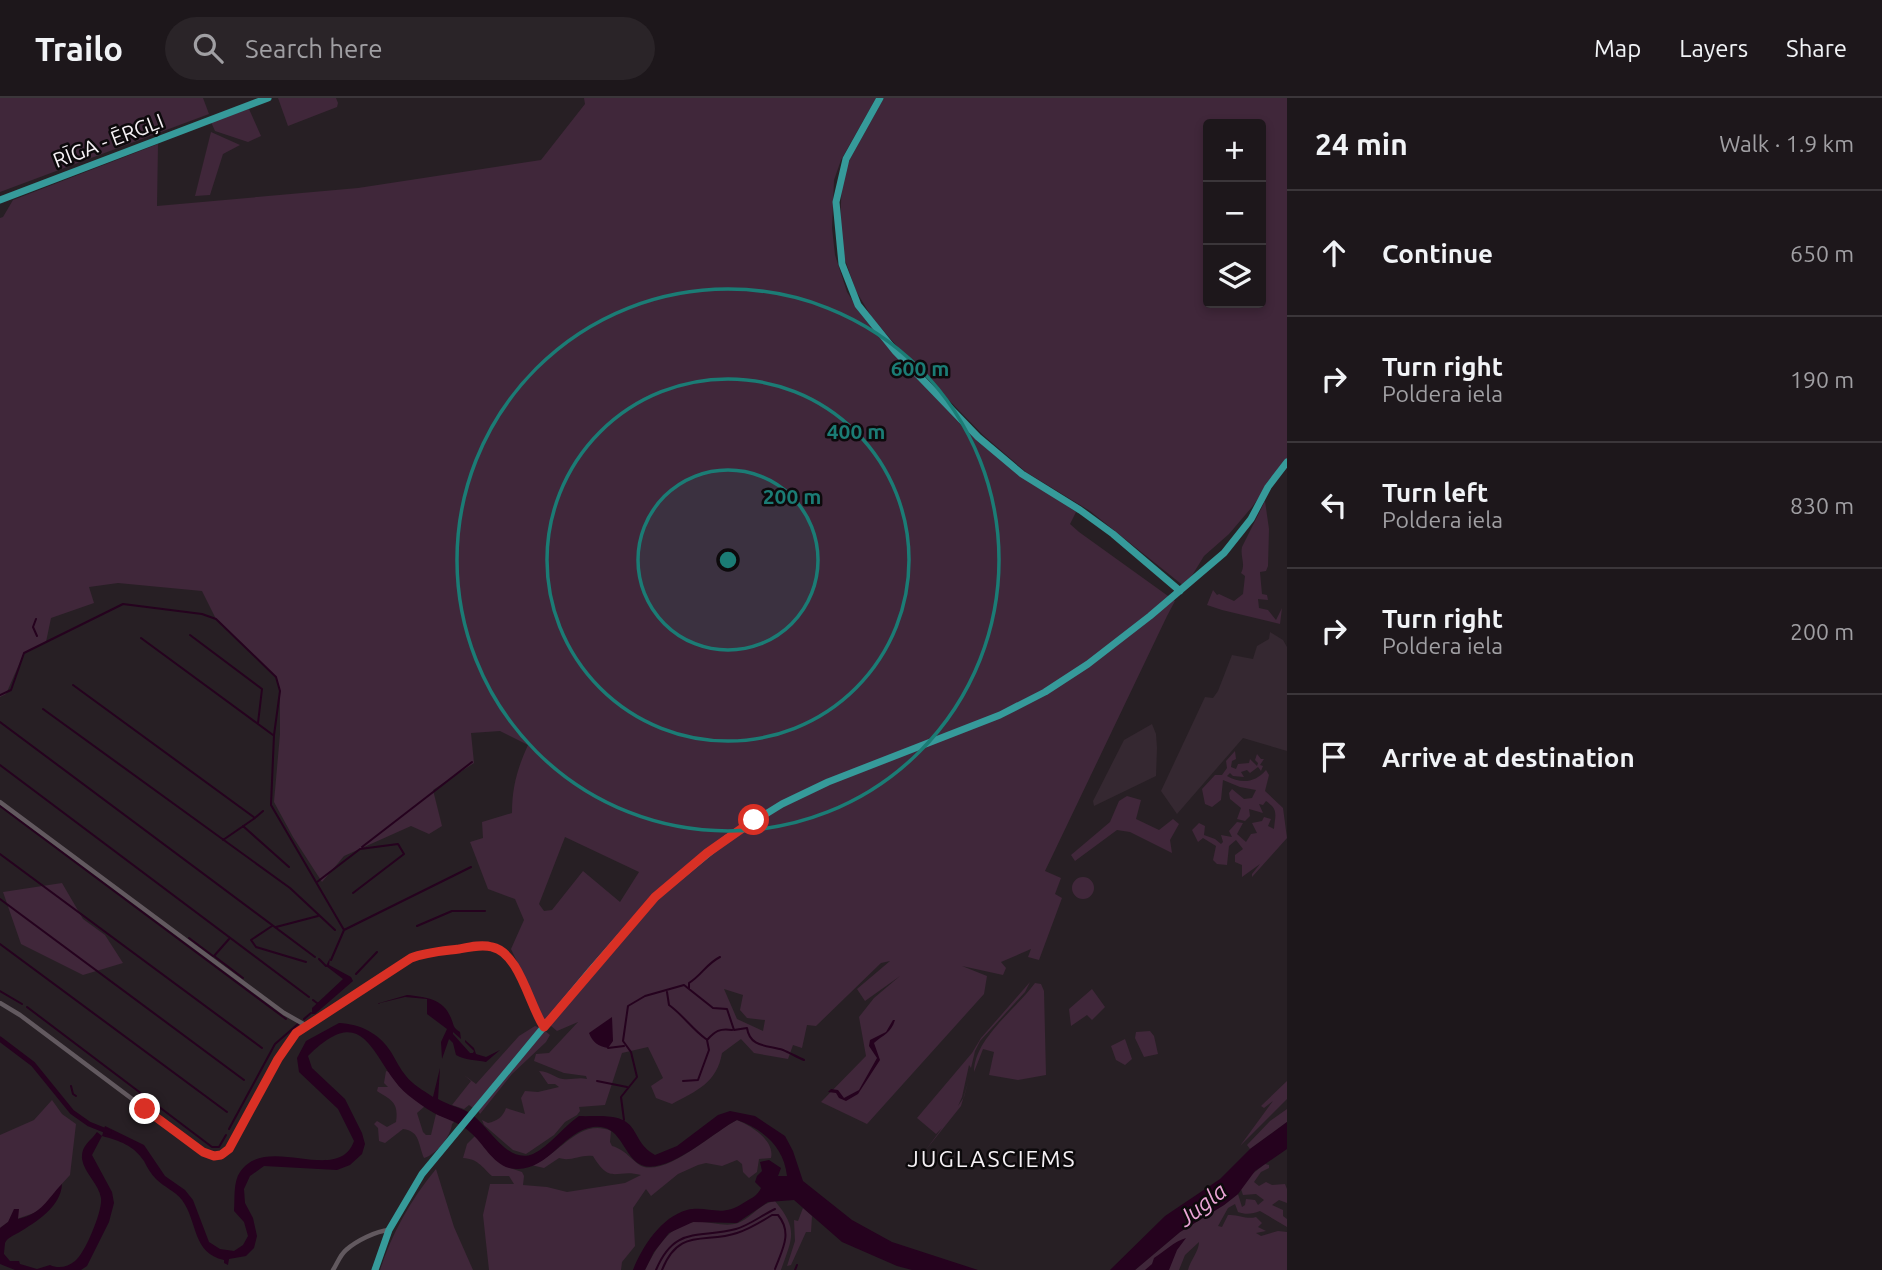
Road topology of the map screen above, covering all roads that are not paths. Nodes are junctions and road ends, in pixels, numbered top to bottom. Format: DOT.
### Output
graph roads {
  1 [pos="268,98"];
  2 [pos="880,98"];
  3 [pos="0,200"];
  4 [pos="1287,462"];
  5 [pos="1180,591"];
  6 [pos="0,802"];
  7 [pos="0,1003"];
  8 [pos="307,1026"];
  9 [pos="544,1027"];
  10 [pos="389,1230"];
  11 [pos="333,1270"];
  12 [pos="375,1270"];
  1 -- 3 [label="main road, RĪGA - ĒRGĻI"];
  2 -- 5 [label="main road"];
  4 -- 5 [label="main road"];
  5 -- 9 [label="main road"];
  6 -- 8 [label="street"];
  7 -- 8 [label="street"];
  8 -- 9 [label="street"];
  9 -- 10 [label="main road"];
  10 -- 11 [label="street"];
  10 -- 12 [label="main road"];
}
